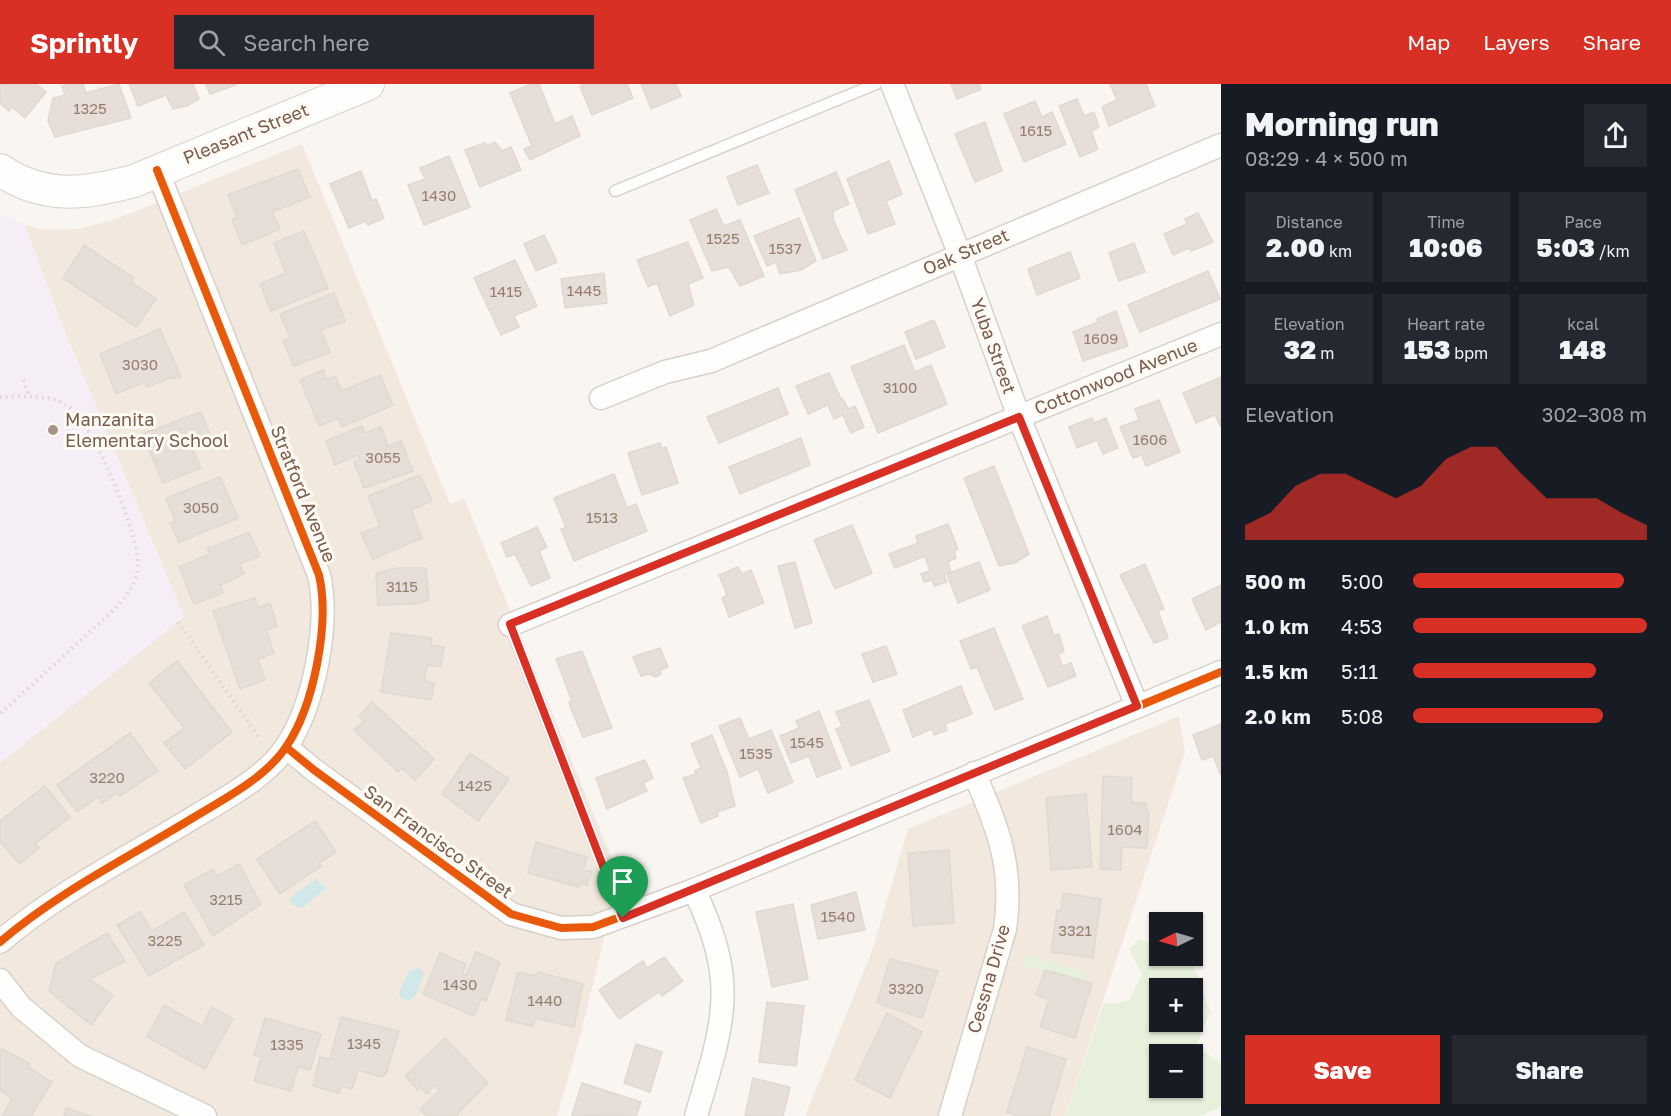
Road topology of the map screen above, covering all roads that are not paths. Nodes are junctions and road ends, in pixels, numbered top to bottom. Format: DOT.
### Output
graph roads {
  1 [pos="368,84"];
  2 [pos="876,84"];
  3 [pos="892,84"];
  4 [pos="1221,145"];
  5 [pos="0,170"];
  6 [pos="157,170"];
  7 [pos="615,191"];
  8 [pos="960,255"];
  9 [pos="1221,334"];
  10 [pos="601,398"];
  11 [pos="1019,417"];
  12 [pos="510,624"];
  13 [pos="1221,672"];
  14 [pos="1137,706"];
  15 [pos="286,747"];
  16 [pos="974,773"];
  17 [pos="694,890"];
  18 [pos="623,918"];
  19 [pos="0,942"];
  20 [pos="0,980"];
  21 [pos="205,1116"];
  22 [pos="696,1116"];
  23 [pos="950,1116"];
  1 -- 6 [label="street, Pleasant Street"];
  2 -- 7 [label="lane"];
  3 -- 8 [label="street, Yuba Street"];
  4 -- 8 [label="street, Oak Street"];
  5 -- 6 [label="street, Pleasant Street"];
  6 -- 15 [label="street, Stratford Avenue"];
  8 -- 10 [label="street, Oak Street"];
  8 -- 11 [label="street, Yuba Street"];
  9 -- 11 [label="street, Cottonwood Avenue"];
  11 -- 12 [label="street, Cottonwood Avenue"];
  11 -- 14 [label="street, Yuba Street"];
  12 -- 18 [label="lane"];
  13 -- 14 [label="street, San Francisco Street"];
  14 -- 16 [label="street, San Francisco Street"];
  15 -- 18 [label="street, San Francisco Street"];
  15 -- 19 [label="street, Stratford Avenue"];
  16 -- 17 [label="street, San Francisco Street"];
  16 -- 23 [label="street, Cessna Drive"];
  17 -- 18 [label="street, San Francisco Street"];
  17 -- 22 [label="street"];
  20 -- 21 [label="street"];
}
